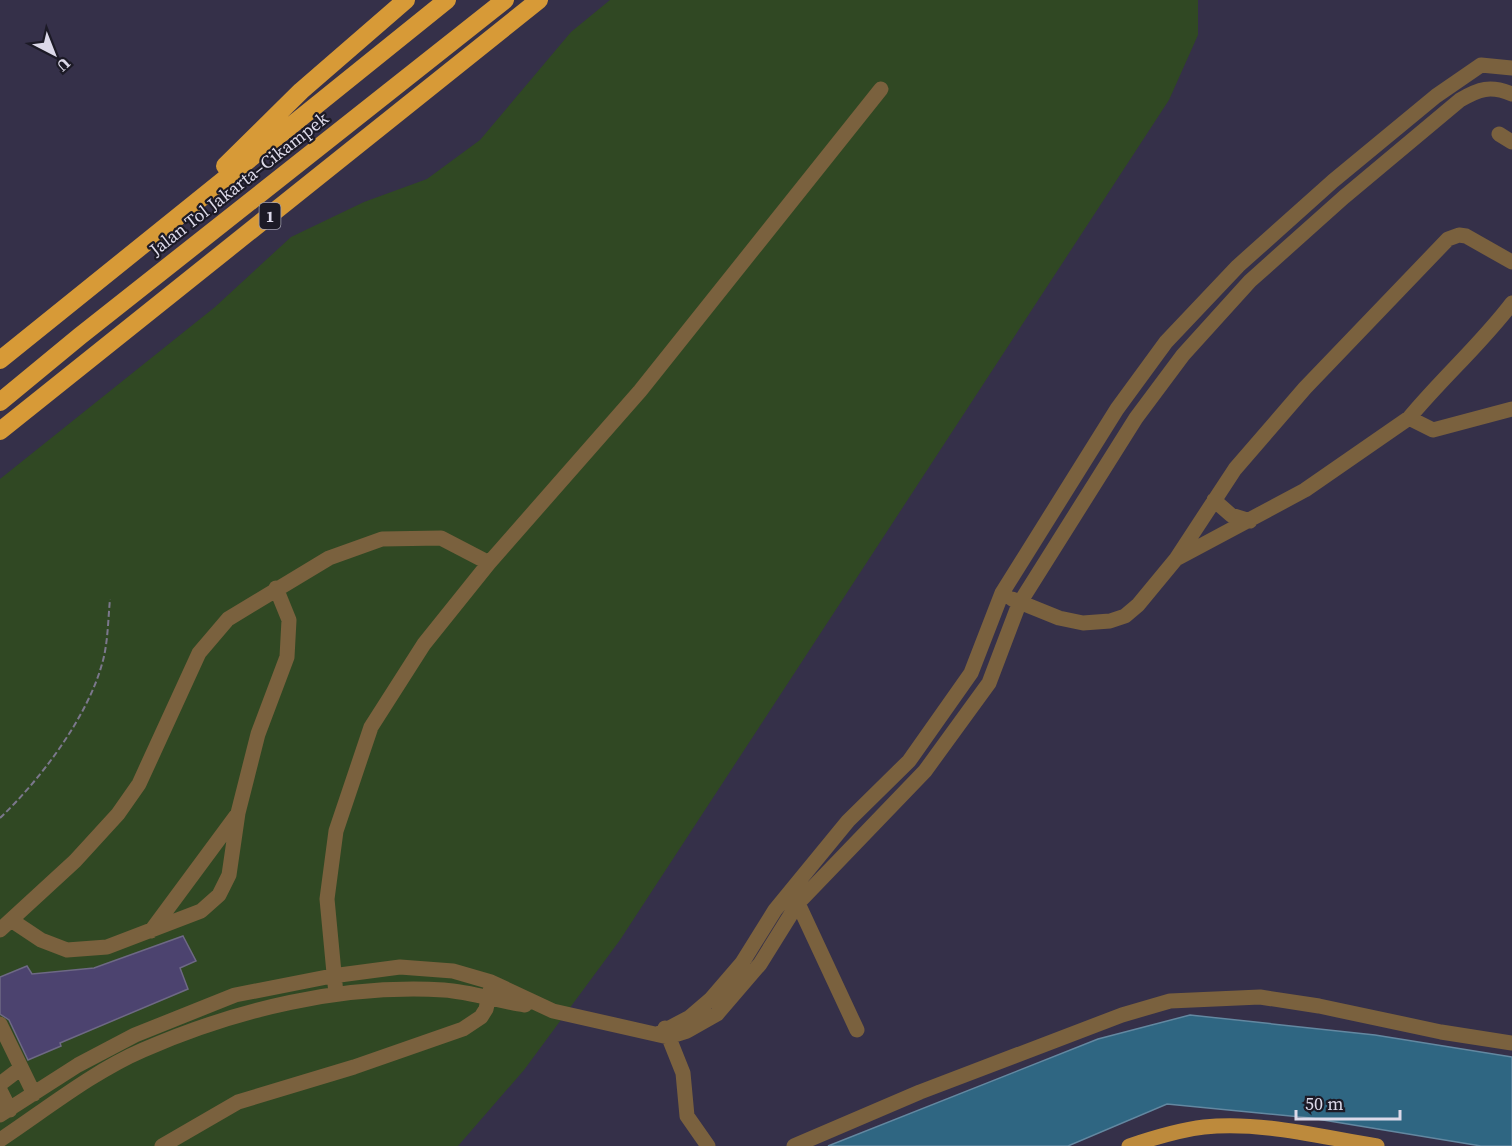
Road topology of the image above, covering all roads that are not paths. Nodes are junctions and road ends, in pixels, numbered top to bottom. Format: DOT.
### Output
graph roads {
  1 [pos="406,0"];
  2 [pos="447,0"];
  3 [pos="505,0"];
  4 [pos="539,0"];
  5 [pos="1512,68"];
  6 [pos="881,89"];
  7 [pos="1512,94"];
  8 [pos="1333,181"];
  9 [pos="1344,197"];
  10 [pos="154,237"];
  11 [pos="1512,262"];
  12 [pos="1512,303"];
  13 [pos="1512,323"];
  14 [pos="1492,330"];
  15 [pos="0,360"];
  16 [pos="0,402"];
  17 [pos="1512,409"];
  18 [pos="1409,418"];
  19 [pos="0,431"];
  20 [pos="1214,500"];
  21 [pos="1250,521"];
  22 [pos="1176,559"];
  23 [pos="489,563"];
  24 [pos="276,588"];
  25 [pos="1002,593"];
  26 [pos="1019,604"];
  27 [pos="238,813"];
  28 [pos="795,897"];
  29 [pos="5,925"];
  30 [pos="151,931"];
  31 [pos="332,976"];
  32 [pos="491,982"];
  33 [pos="336,994"];
  34 [pos="488,999"];
  35 [pos="540,1007"];
  36 [pos="0,1024"];
  37 [pos="857,1030"];
  38 [pos="659,1033"];
  39 [pos="1512,1043"];
  40 [pos="21,1068"];
  41 [pos="0,1084"];
  42 [pos="0,1090"];
  43 [pos="34,1094"];
  44 [pos="5,1113"];
  45 [pos="0,1140"];
  46 [pos="162,1146"];
  47 [pos="708,1146"];
  48 [pos="794,1146"];
  49 [pos="1128,1146"];
  50 [pos="1377,1146"];
  1 -- 10 [label="highway"];
  2 -- 10 [label="highway, Jalan Tol Jakarta–Cikampek"];
  3 -- 16 [label="highway, Jalan Tol Jakarta–Cikampek / 1"];
  4 -- 19 [label="highway, 1"];
  5 -- 8 [label="street"];
  6 -- 23 [label="street"];
  7 -- 9 [label="street"];
  8 -- 9 [label="street"];
  8 -- 25 [label="street"];
  9 -- 26 [label="street"];
  10 -- 15 [label="highway, Jalan Tol Jakarta–Cikampek"];
  11 -- 20 [label="street"];
  12 -- 14 [label="street"];
  13 -- 14 [label="street"];
  14 -- 18 [label="street"];
  17 -- 18 [label="street"];
  18 -- 21 [label="street"];
  20 -- 21 [label="street"];
  20 -- 22 [label="street"];
  21 -- 22 [label="street"];
  22 -- 26 [label="street"];
  23 -- 24 [label="street"];
  23 -- 31 [label="street"];
  24 -- 27 [label="street"];
  24 -- 29 [label="street"];
  25 -- 26 [label="street"];
  25 -- 28 [label="street"];
  26 -- 28 [label="street"];
  27 -- 30 [label="street"];
  27 -- 30 [label="street"];
  28 -- 37 [label="street"];
  28 -- 38 [label="street"];
  29 -- 30 [label="street"];
  31 -- 32 [label="street"];
  31 -- 33 [label="street"];
  31 -- 43 [label="street"];
  32 -- 34 [label="street"];
  32 -- 35 [label="street"];
  33 -- 34 [label="street"];
  33 -- 45 [label="street"];
  34 -- 35 [label="street"];
  34 -- 46 [label="street"];
  35 -- 38 [label="street"];
  36 -- 40 [label="street"];
  38 -- 47 [label="street"];
  39 -- 48 [label="street"];
  40 -- 41 [label="street"];
  40 -- 43 [label="street"];
  42 -- 44 [label="street"];
  43 -- 44 [label="street"];
  49 -- 50 [label="main road"];
}
